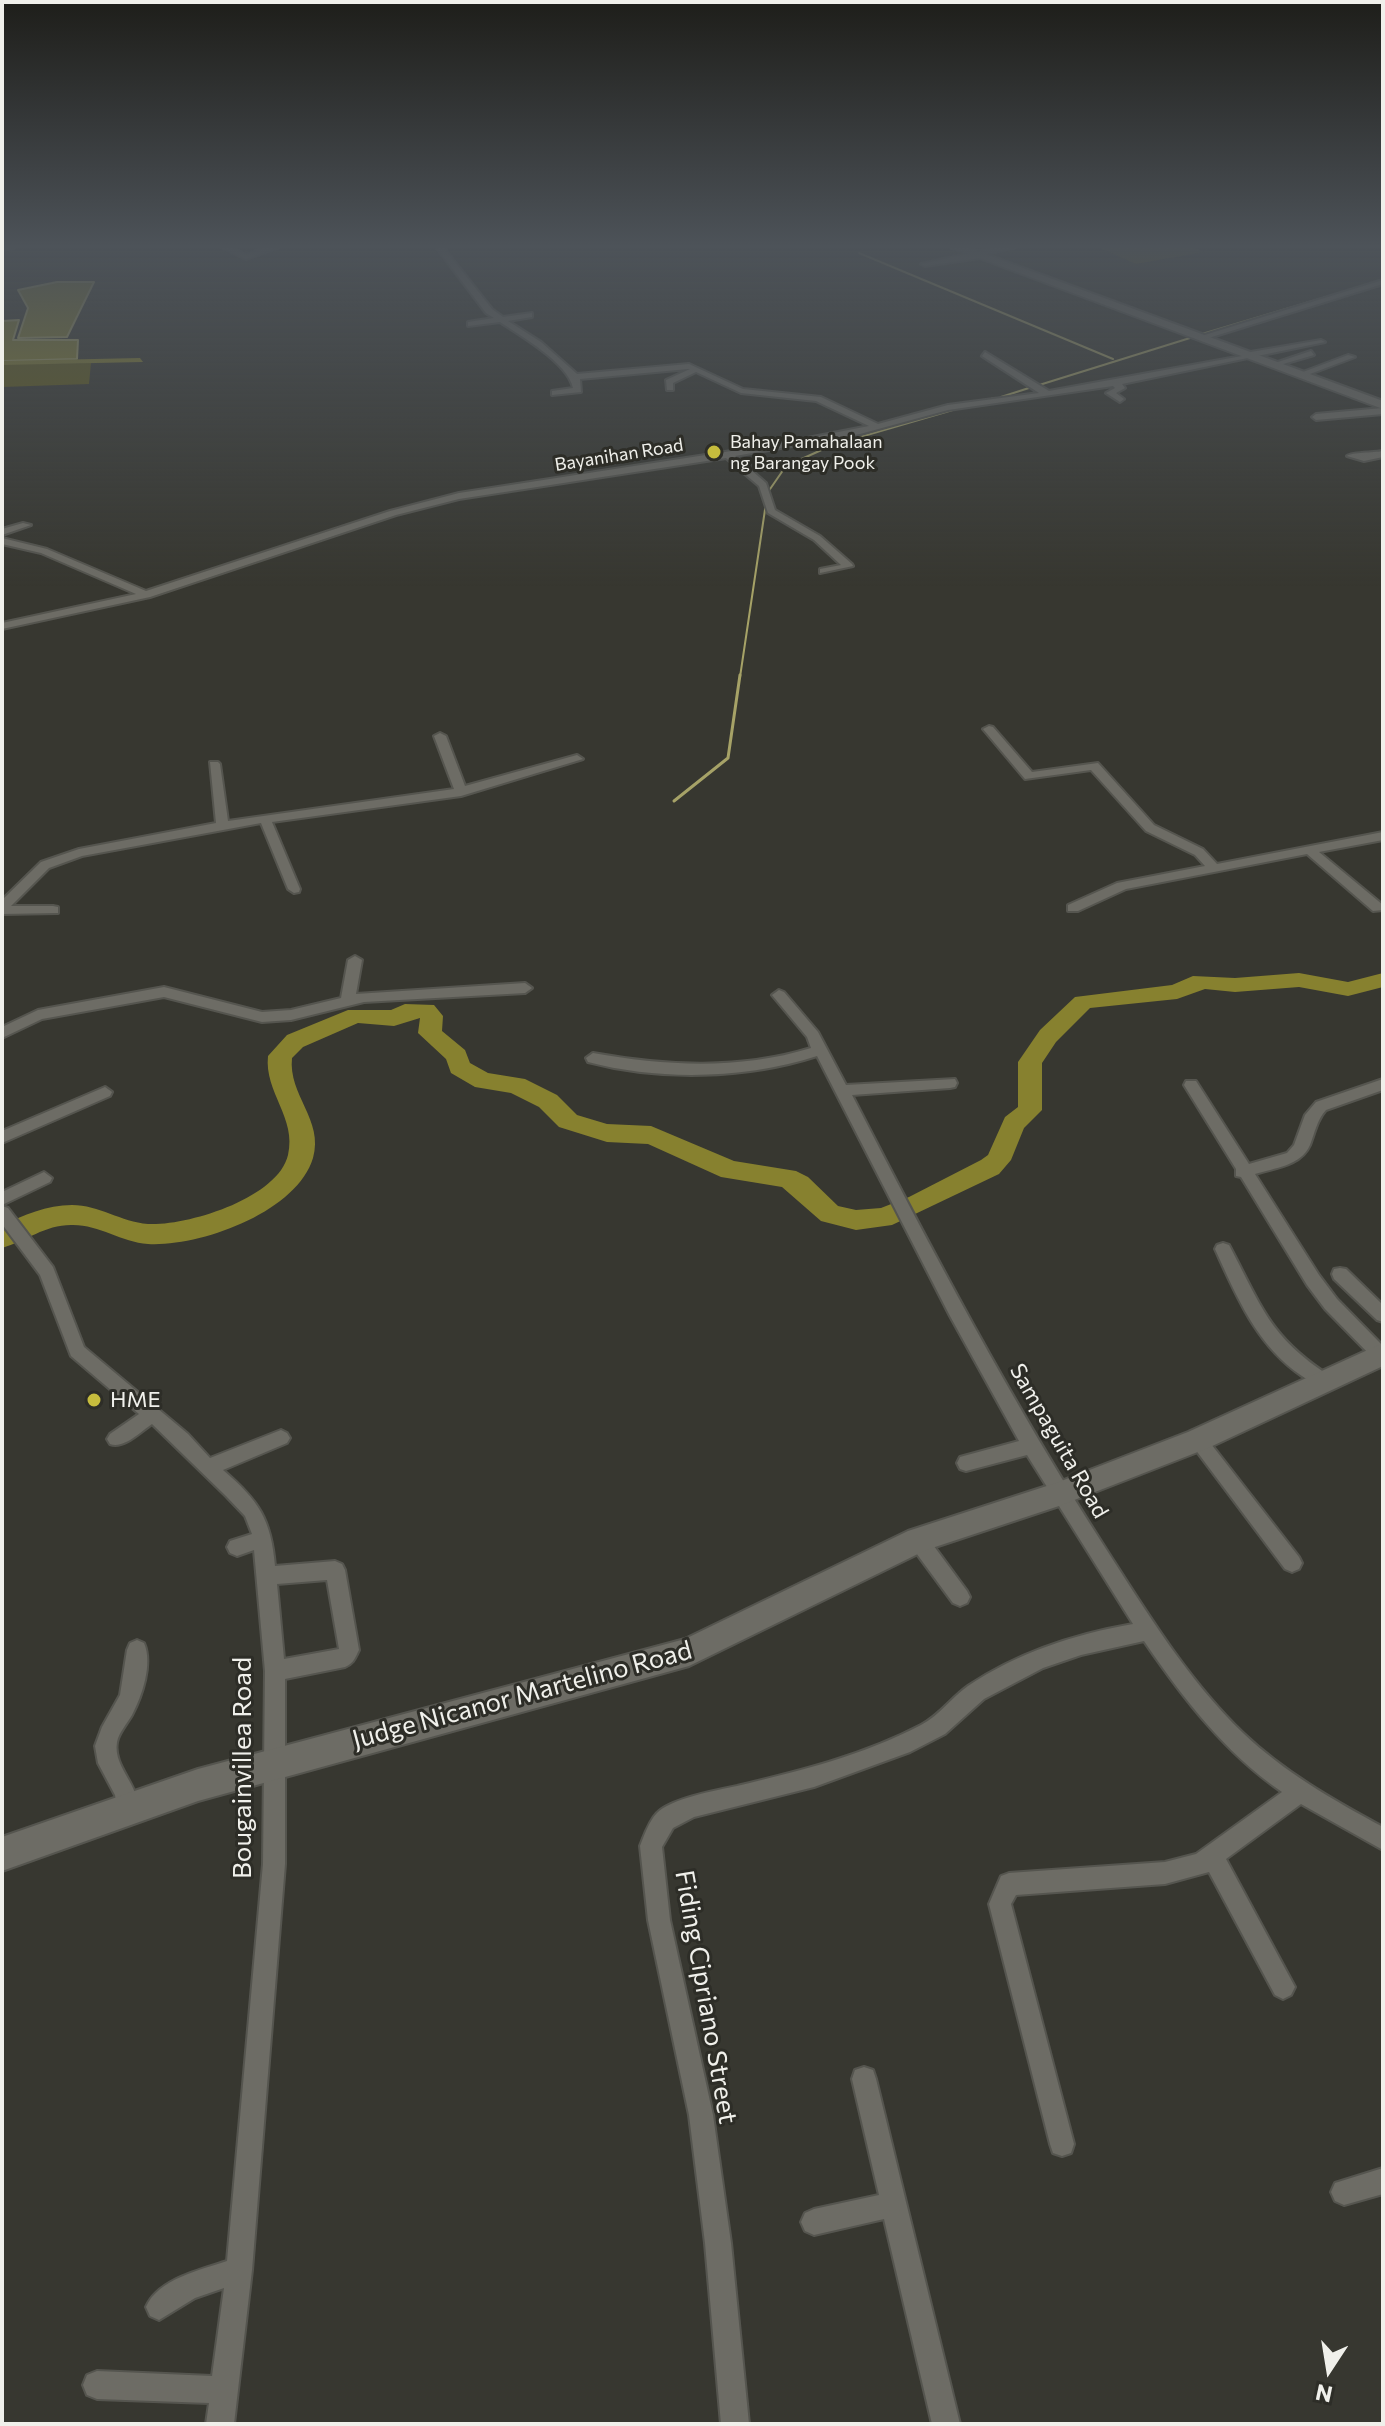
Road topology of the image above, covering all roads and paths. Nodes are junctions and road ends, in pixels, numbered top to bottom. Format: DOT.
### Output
graph roads {
  1 [pos="556,360"];
  2 [pos="995,360"];
  3 [pos="1227,360"];
  4 [pos="1260,360"];
  5 [pos="1288,360"];
  6 [pos="1342,360"];
  7 [pos="1273,365"];
  8 [pos="698,369"];
  9 [pos="1299,375"];
  10 [pos="575,377"];
  11 [pos="1115,383"];
  12 [pos="670,388"];
  13 [pos="555,393"];
  14 [pos="1048,394"];
  15 [pos="1120,399"];
  16 [pos="1383,405"];
  17 [pos="1383,411"];
  18 [pos="1316,417"];
  19 [pos="876,426"];
  20 [pos="727,454"];
  21 [pos="1383,454"];
  22 [pos="1351,456"];
  23 [pos="26,525"];
  24 [pos="2,532"];
  25 [pos="2,541"];
  26 [pos="824,571"];
  27 [pos="146,595"];
  28 [pos="2,626"];
  29 [pos="989,729"];
  30 [pos="440,736"];
  31 [pos="577,759"];
  32 [pos="214,764"];
  33 [pos="461,792"];
  34 [pos="265,819"];
  35 [pos="222,826"];
  36 [pos="1383,836"];
  37 [pos="1309,850"];
  38 [pos="1215,869"];
  39 [pos="294,889"];
  40 [pos="2,908"];
  41 [pos="1073,908"];
  42 [pos="1378,908"];
  43 [pos="53,910"];
  44 [pos="355,960"];
  45 [pos="525,988"];
  46 [pos="779,995"];
  47 [pos="348,1000"];
  48 [pos="2,1033"];
  49 [pos="819,1046"];
  50 [pos="593,1058"];
  51 [pos="950,1083"];
  52 [pos="1383,1084"];
  53 [pos="1191,1085"];
  54 [pos="841,1091"];
  55 [pos="105,1092"];
  56 [pos="2,1137"];
  57 [pos="1242,1172"];
  58 [pos="44,1178"];
  59 [pos="2,1199"];
  60 [pos="10,1226"];
  61 [pos="1223,1249"];
  62 [pos="1340,1274"];
  63 [pos="1383,1315"];
  64 [pos="1382,1354"];
  65 [pos="1324,1381"];
  66 [pos="151,1415"];
  67 [pos="281,1438"];
  68 [pos="116,1439"];
  69 [pos="1198,1440"];
  70 [pos="1030,1446"];
  71 [pos="966,1463"];
  72 [pos="207,1468"];
  73 [pos="1059,1494"];
  74 [pos="263,1539"];
  75 [pos="918,1540"];
  76 [pos="237,1547"];
  77 [pos="1292,1563"];
  78 [pos="268,1576"];
  79 [pos="960,1597"];
  80 [pos="1149,1631"];
  81 [pos="137,1650"];
  82 [pos="275,1671"];
  83 [pos="275,1763"];
  84 [pos="1299,1793"];
  85 [pos="127,1810"];
  86 [pos="1383,1839"];
  87 [pos="2,1854"];
  88 [pos="1213,1857"];
  89 [pos="1283,1987"];
  90 [pos="864,2079"];
  91 [pos="1062,2144"];
  92 [pos="1383,2181"];
  93 [pos="1344,2192"];
  94 [pos="894,2204"];
  95 [pos="814,2222"];
  96 [pos="239,2270"];
  97 [pos="159,2307"];
  98 [pos="97,2385"];
  99 [pos="225,2390"];
  100 [pos="220,2424"];
  101 [pos="735,2424"];
  102 [pos="946,2424"];
  1 -- 10 [label="street"];
  2 -- 14 [label="street"];
  3 -- 11 [label="street, Bayanihan Road"];
  4 -- 7 [label="street"];
  5 -- 7 [label="street"];
  6 -- 9 [label="street"];
  7 -- 9 [label="street"];
  8 -- 10 [label="street"];
  8 -- 12 [label="street"];
  8 -- 19 [label="street"];
  9 -- 16 [label="street"];
  10 -- 13 [label="street"];
  11 -- 14 [label="street, Bayanihan Road"];
  11 -- 15 [label="street"];
  14 -- 19 [label="street, Bayanihan Road"];
  17 -- 18 [label="street"];
  19 -- 20 [label="street, Bayanihan Road"];
  20 -- 26 [label="street"];
  20 -- 27 [label="street, Bayanihan Road"];
  21 -- 22 [label="street"];
  23 -- 24 [label="street"];
  25 -- 27 [label="street"];
  27 -- 28 [label="street, Bayanihan Road"];
  29 -- 38 [label="street"];
  30 -- 33 [label="street"];
  31 -- 33 [label="street"];
  32 -- 35 [label="street"];
  33 -- 34 [label="street"];
  34 -- 35 [label="street"];
  34 -- 39 [label="street"];
  35 -- 40 [label="street"];
  36 -- 37 [label="street"];
  37 -- 38 [label="street"];
  37 -- 42 [label="street"];
  38 -- 41 [label="street"];
  40 -- 43 [label="street"];
  44 -- 47 [label="street"];
  45 -- 47 [label="street"];
  46 -- 49 [label="street, Sampaguita Road"];
  47 -- 48 [label="street"];
  49 -- 50 [label="street"];
  49 -- 54 [label="street, Sampaguita Road"];
  51 -- 54 [label="street"];
  52 -- 57 [label="street"];
  53 -- 57 [label="street"];
  54 -- 70 [label="street, Sampaguita Road"];
  55 -- 56 [label="street"];
  57 -- 64 [label="street"];
  58 -- 59 [label="street"];
  60 -- 66 [label="street, Bougainvillea Road"];
  61 -- 65 [label="street"];
  62 -- 63 [label="street"];
  64 -- 65 [label="street, Judge Nicanor Martelino Road"];
  65 -- 69 [label="street, Judge Nicanor Martelino Road"];
  66 -- 68 [label="street"];
  66 -- 72 [label="street, Bougainvillea Road"];
  67 -- 72 [label="street"];
  69 -- 73 [label="street, Judge Nicanor Martelino Road"];
  69 -- 77 [label="street"];
  70 -- 71 [label="street"];
  70 -- 73 [label="street, Sampaguita Road"];
  72 -- 74 [label="street, Bougainvillea Road"];
  73 -- 75 [label="street, Judge Nicanor Martelino Road"];
  73 -- 80 [label="street, Sampaguita Road"];
  74 -- 76 [label="street"];
  74 -- 78 [label="street, Bougainvillea Road"];
  75 -- 79 [label="street"];
  75 -- 83 [label="street, Judge Nicanor Martelino Road"];
  78 -- 82 [label="street, Bougainvillea Road"];
  78 -- 82 [label="street"];
  80 -- 84 [label="street, Sampaguita Road"];
  80 -- 101 [label="street, Fiding Cipriano Street"];
  81 -- 85 [label="street"];
  82 -- 83 [label="street, Bougainvillea Road"];
  83 -- 85 [label="street, Judge Nicanor Martelino Road"];
  83 -- 96 [label="street, Bougainvillea Road"];
  84 -- 86 [label="street, Sampaguita Road"];
  84 -- 88 [label="street"];
  85 -- 87 [label="street, Judge Nicanor Martelino Road"];
  88 -- 89 [label="street"];
  88 -- 91 [label="street"];
  90 -- 94 [label="street"];
  92 -- 93 [label="street"];
  94 -- 95 [label="street"];
  94 -- 102 [label="street"];
  96 -- 97 [label="street"];
  96 -- 99 [label="street, Bougainvillea Road"];
  98 -- 99 [label="street"];
  99 -- 100 [label="street, Bougainvillea Road"];
}
